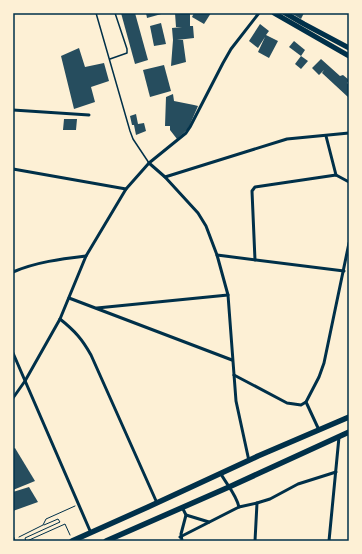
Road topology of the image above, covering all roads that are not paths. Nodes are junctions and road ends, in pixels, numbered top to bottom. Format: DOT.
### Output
graph roads {
  1 [pos="96,13"];
  2 [pos="115,13"];
  3 [pos="259,13"];
  4 [pos="274,13"];
  5 [pos="286,13"];
  6 [pos="349,48"];
  7 [pos="349,56"];
  8 [pos="110,59"];
  9 [pos="13,110"];
  10 [pos="89,115"];
  11 [pos="349,133"];
  12 [pos="326,136"];
  13 [pos="149,163"];
  14 [pos="13,169"];
  15 [pos="336,175"];
  16 [pos="165,177"];
  17 [pos="349,182"];
  18 [pos="126,189"];
  19 [pos="349,243"];
  20 [pos="217,254"];
  21 [pos="86,256"];
  22 [pos="255,260"];
  23 [pos="344,271"];
  24 [pos="13,272"];
  25 [pos="228,295"];
  26 [pos="69,298"];
  27 [pos="94,308"];
  28 [pos="60,319"];
  29 [pos="13,353"];
  30 [pos="232,360"];
  31 [pos="234,375"];
  32 [pos="25,381"];
  33 [pos="13,398"];
  34 [pos="306,402"];
  35 [pos="349,417"];
  36 [pos="319,430"];
  37 [pos="348,433"];
  38 [pos="339,437"];
  39 [pos="249,461"];
  40 [pos="336,472"];
  41 [pos="221,474"];
  42 [pos="229,487"];
  43 [pos="157,503"];
  44 [pos="257,503"];
  45 [pos="182,507"];
  46 [pos="239,507"];
  47 [pos="186,515"];
  48 [pos="210,522"];
  49 [pos="91,533"];
  50 [pos="71,538"];
  51 [pos="181,539"];
  52 [pos="106,541"];
  53 [pos="255,541"];
  54 [pos="329,541"];
  1 -- 8 [label="lane"];
  2 -- 8 [label="lane"];
  3 -- 13 [label="street"];
  4 -- 7 [label="main road"];
  5 -- 6 [label="main road"];
  8 -- 13 [label="lane"];
  9 -- 10 [label="street"];
  11 -- 12 [label="street"];
  12 -- 15 [label="street"];
  12 -- 16 [label="street"];
  13 -- 16 [label="street"];
  13 -- 18 [label="street"];
  14 -- 18 [label="street"];
  15 -- 17 [label="street"];
  15 -- 22 [label="street"];
  16 -- 20 [label="street"];
  18 -- 21 [label="street"];
  19 -- 23 [label="street"];
  20 -- 22 [label="street"];
  20 -- 25 [label="street"];
  21 -- 24 [label="street"];
  21 -- 26 [label="street"];
  22 -- 23 [label="street"];
  23 -- 34 [label="street"];
  25 -- 27 [label="street"];
  25 -- 30 [label="street"];
  26 -- 27 [label="street"];
  26 -- 28 [label="street"];
  27 -- 30 [label="street"];
  28 -- 32 [label="street"];
  28 -- 43 [label="street"];
  29 -- 32 [label="street"];
  30 -- 31 [label="street"];
  31 -- 34 [label="street"];
  31 -- 39 [label="street"];
  32 -- 33 [label="street"];
  32 -- 49 [label="street"];
  34 -- 36 [label="street"];
  35 -- 36 [label="highway"];
  36 -- 39 [label="highway"];
  37 -- 38 [label="highway"];
  38 -- 40 [label="street"];
  38 -- 42 [label="highway"];
  39 -- 41 [label="highway"];
  40 -- 44 [label="street"];
  40 -- 54 [label="street"];
  41 -- 42 [label="street"];
  41 -- 43 [label="highway"];
  42 -- 45 [label="highway"];
  42 -- 46 [label="street"];
  43 -- 49 [label="highway"];
  44 -- 46 [label="street"];
  44 -- 53 [label="street"];
  45 -- 47 [label="street"];
  45 -- 52 [label="highway"];
  46 -- 48 [label="street"];
  47 -- 48 [label="street"];
  47 -- 51 [label="street"];
  48 -- 51 [label="street"];
  49 -- 50 [label="highway"];
}
